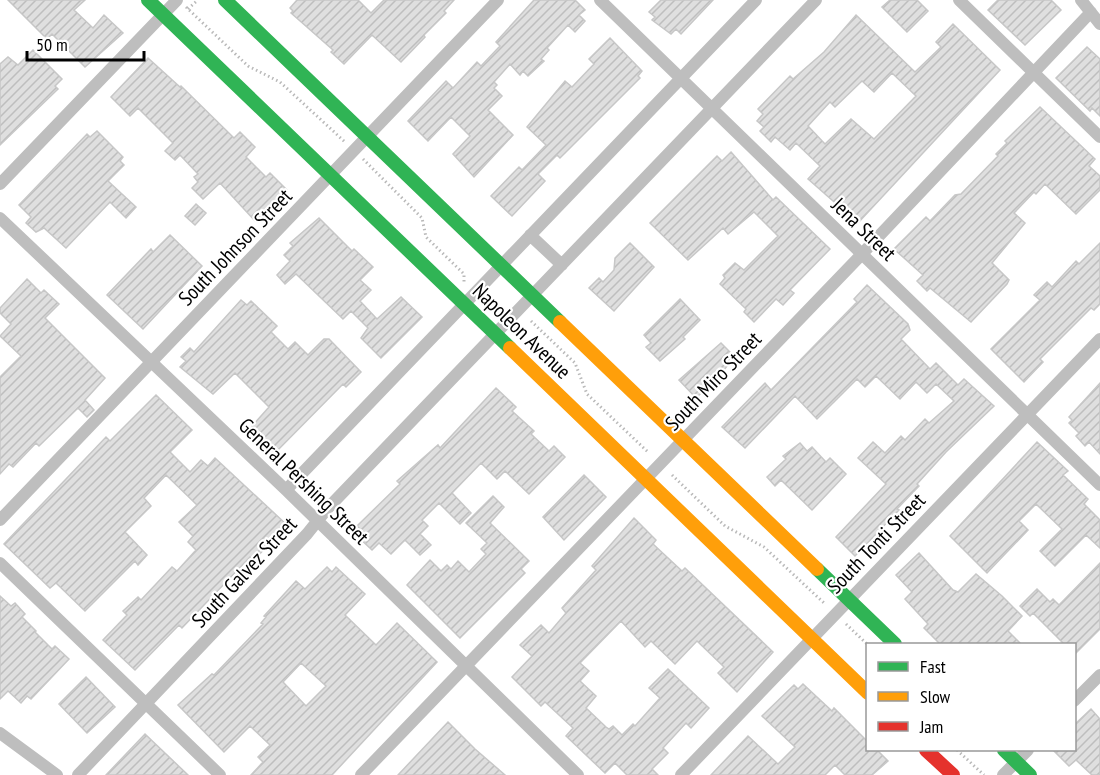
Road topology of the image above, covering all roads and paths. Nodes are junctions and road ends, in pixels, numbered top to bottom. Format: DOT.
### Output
graph roads {
  1 [pos="148,0"];
  2 [pos="198,0"];
  3 [pos="225,0"];
  4 [pos="498,0"];
  5 [pos="600,0"];
  6 [pos="756,0"];
  7 [pos="816,0"];
  8 [pos="959,0"];
  9 [pos="1081,0"];
  10 [pos="180,2"];
  11 [pos="188,10"];
  12 [pos="1090,12"];
  13 [pos="163,15"];
  14 [pos="1100,24"];
  15 [pos="1033,71"];
  16 [pos="682,79"];
  17 [pos="713,109"];
  18 [pos="367,137"];
  19 [pos="1100,137"];
  20 [pos="354,150"];
  21 [pos="330,175"];
  22 [pos="0,184"];
  23 [pos="0,218"];
  24 [pos="530,235"];
  25 [pos="862,254"];
  26 [pos="562,265"];
  27 [pos="500,266"];
  28 [pos="464,284"];
  29 [pos="532,296"];
  30 [pos="463,304"];
  31 [pos="531,321"];
  32 [pos="495,334"];
  33 [pos="1100,339"];
  34 [pos="152,361"];
  35 [pos="1026,414"];
  36 [pos="683,441"];
  37 [pos="649,453"];
  38 [pos="672,475"];
  39 [pos="646,480"];
  40 [pos="1100,485"];
  41 [pos="286,490"];
  42 [pos="0,520"];
  43 [pos="318,521"];
  44 [pos="0,563"];
  45 [pos="848,600"];
  46 [pos="824,603"];
  47 [pos="846,624"];
  48 [pos="813,640"];
  49 [pos="893,643"];
  50 [pos="866,644"];
  51 [pos="465,668"];
  52 [pos="1100,675"];
  53 [pos="866,692"];
  54 [pos="1076,699"];
  55 [pos="145,704"];
  56 [pos="0,733"];
  57 [pos="927,751"];
  58 [pos="958,751"];
  59 [pos="1005,751"];
  60 [pos="1027,751"];
  61 [pos="1016,761"];
  62 [pos="57,775"];
  63 [pos="78,775"];
  64 [pos="220,775"];
  65 [pos="361,775"];
  66 [pos="578,775"];
  67 [pos="681,775"];
  68 [pos="953,775"];
  69 [pos="984,775"];
  70 [pos="1003,775"];
  71 [pos="1030,775"];
  1 -- 13 [label="main road, Napoleon Avenue"];
  2 -- 11 [label="path"];
  3 -- 18 [label="main road, Napoleon Avenue"];
  4 -- 18 [label="street, South Johnson Street"];
  5 -- 16 [label="street, Jena Street"];
  6 -- 16 [label="street, South Galvez Street"];
  7 -- 17 [label="street, South Galvez Street"];
  8 -- 15 [label="street"];
  9 -- 12 [label="street"];
  10 -- 11 [label="path"];
  10 -- 13 [label="street"];
  11 -- 20 [label="path"];
  12 -- 14 [label="street"];
  12 -- 15 [label="street, South Miro Street"];
  13 -- 21 [label="main road, Napoleon Avenue"];
  13 -- 22 [label="street"];
  15 -- 19 [label="street"];
  15 -- 25 [label="street, South Miro Street"];
  16 -- 17 [label="street, Jena Street"];
  16 -- 24 [label="street, South Galvez Street"];
  17 -- 25 [label="street, Jena Street"];
  17 -- 26 [label="street, South Galvez Street"];
  18 -- 20 [label="street, South Johnson Street"];
  18 -- 27 [label="main road, Napoleon Avenue"];
  20 -- 21 [label="street, South Johnson Street"];
  20 -- 28 [label="path"];
  21 -- 30 [label="main road, Napoleon Avenue"];
  21 -- 34 [label="street, South Johnson Street"];
  23 -- 34 [label="street, General Pershing Street"];
  24 -- 26 [label="street"];
  24 -- 27 [label="street, South Galvez Street"];
  25 -- 35 [label="street, Jena Street"];
  25 -- 36 [label="street, South Miro Street"];
  26 -- 29 [label="street, South Galvez Street"];
  27 -- 29 [label="main road, Napoleon Avenue"];
  27 -- 30 [label="street, South Galvez Street"];
  29 -- 32 [label="street, South Galvez Street"];
  29 -- 36 [label="main road, Napoleon Avenue"];
  30 -- 32 [label="main road, Napoleon Avenue"];
  30 -- 41 [label="street, South Galvez Street"];
  31 -- 37 [label="path"];
  32 -- 39 [label="main road, Napoleon Avenue"];
  32 -- 43 [label="street, South Galvez Street"];
  33 -- 35 [label="street, South Tonti Street"];
  34 -- 41 [label="street, General Pershing Street"];
  34 -- 42 [label="street, South Johnson Street"];
  35 -- 40 [label="street, Jena Street"];
  35 -- 45 [label="street, South Tonti Street"];
  36 -- 39 [label="street, South Miro Street"];
  36 -- 45 [label="main road, Napoleon Avenue"];
  38 -- 46 [label="path"];
  39 -- 48 [label="main road, Napoleon Avenue"];
  39 -- 51 [label="street, South Miro Street"];
  41 -- 43 [label="street, General Pershing Street"];
  43 -- 51 [label="street, General Pershing Street"];
  43 -- 55 [label="street, South Galvez Street"];
  44 -- 55 [label="street"];
  45 -- 48 [label="street, South Tonti Street"];
  45 -- 49 [label="main road, Napoleon Avenue"];
  47 -- 50 [label="path"];
  48 -- 53 [label="main road, Napoleon Avenue"];
  48 -- 67 [label="street, South Tonti Street"];
  51 -- 65 [label="street, South Miro Street"];
  51 -- 66 [label="street, General Pershing Street"];
  52 -- 54 [label="street"];
  55 -- 63 [label="street, South Galvez Street"];
  55 -- 64 [label="street"];
  56 -- 62 [label="street"];
  57 -- 68 [label="main road"];
  58 -- 69 [label="path"];
  59 -- 61 [label="main road"];
  60 -- 61 [label="street"];
  61 -- 70 [label="street"];
  61 -- 71 [label="main road"];
}
